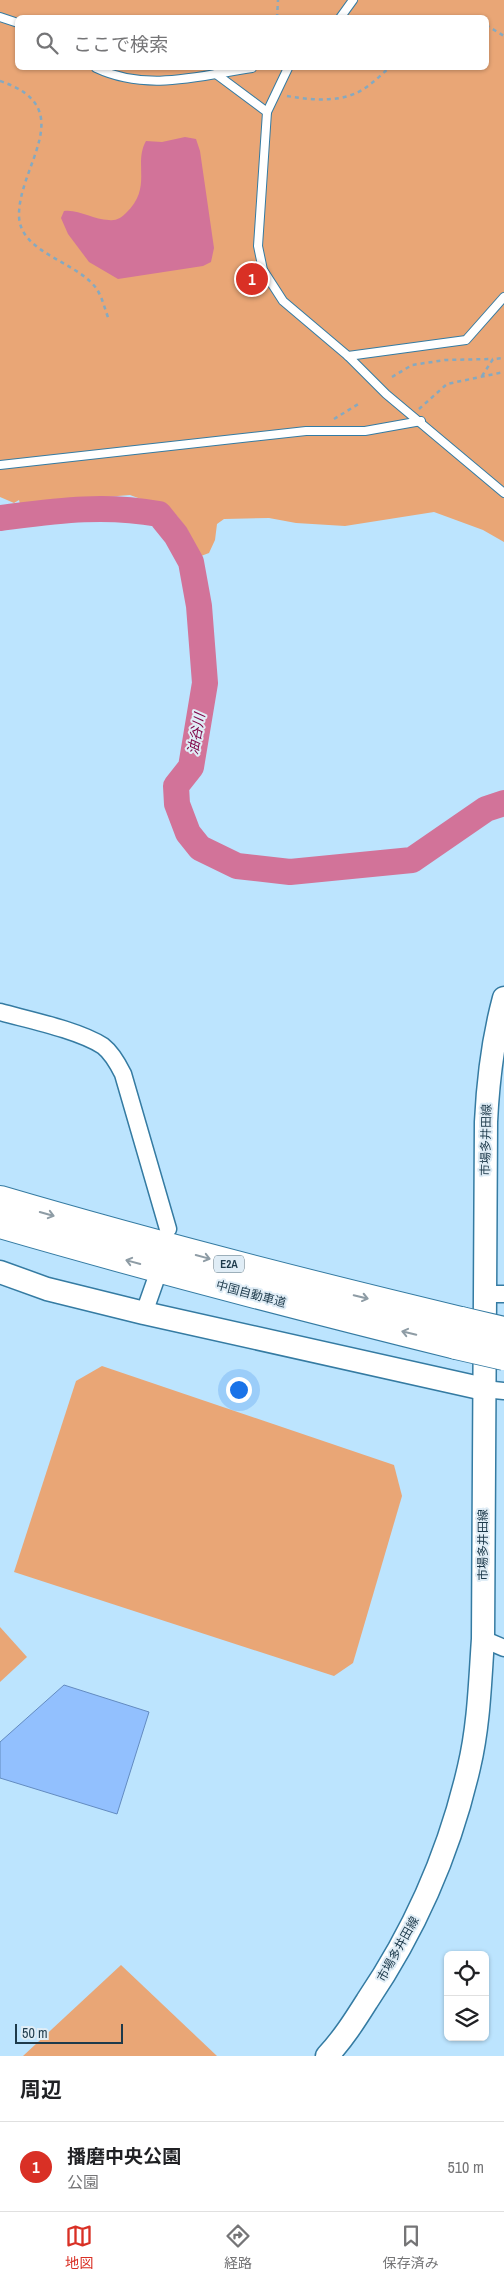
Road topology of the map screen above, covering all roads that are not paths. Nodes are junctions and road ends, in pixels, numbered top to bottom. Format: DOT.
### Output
graph roads {
  1 [pos="352,0"];
  2 [pos="342,15"];
  3 [pos="0,17"];
  4 [pos="15,22"];
  5 [pos="100,70"];
  6 [pos="240,70"];
  7 [pos="287,70"];
  8 [pos="216,74"];
  9 [pos="267,112"];
  10 [pos="504,297"];
  11 [pos="348,356"];
  12 [pos="421,421"];
  13 [pos="0,464"];
  14 [pos="504,493"];
  15 [pos="504,998"];
  16 [pos="0,1012"];
  17 [pos="0,1200"];
  18 [pos="0,1224"];
  19 [pos="168,1229"];
  20 [pos="0,1272"];
  21 [pos="156,1276"];
  22 [pos="495,1294"];
  23 [pos="144,1313"];
  24 [pos="504,1331"];
  25 [pos="458,1333"];
  26 [pos="504,1356"];
  27 [pos="494,1390"];
  28 [pos="483,1639"];
  29 [pos="504,1648"];
  30 [pos="327,2056"];
  1 -- 2 [label="lane"];
  3 -- 4 [label="lane"];
  5 -- 8 [label="lane"];
  6 -- 8 [label="lane"];
  7 -- 9 [label="lane"];
  8 -- 9 [label="lane"];
  9 -- 11 [label="lane"];
  10 -- 11 [label="lane"];
  11 -- 12 [label="lane"];
  12 -- 13 [label="lane"];
  12 -- 14 [label="lane"];
  15 -- 22 [label="main road, 市場多井田線"];
  16 -- 19 [label="street"];
  17 -- 25 [label="highway, 中国自動車道 / E2A, one-way"];
  25 -- 18 [label="highway, 中国自動車道 / E2A, one-way"];
  20 -- 23 [label="main road"];
  21 -- 23 [label="street"];
  22 -- 27 [label="main road, 市場多井田線"];
  23 -- 27 [label="main road"];
  24 -- 25 [label="highway, 中国自動車道 / E2A, bridge"];
  25 -- 26 [label="highway, 中国自動車道 / E2A, bridge"];
  27 -- 28 [label="main road, 市場多井田線"];
  28 -- 29 [label="street"];
  28 -- 30 [label="main road, 市場多井田線"];
}
